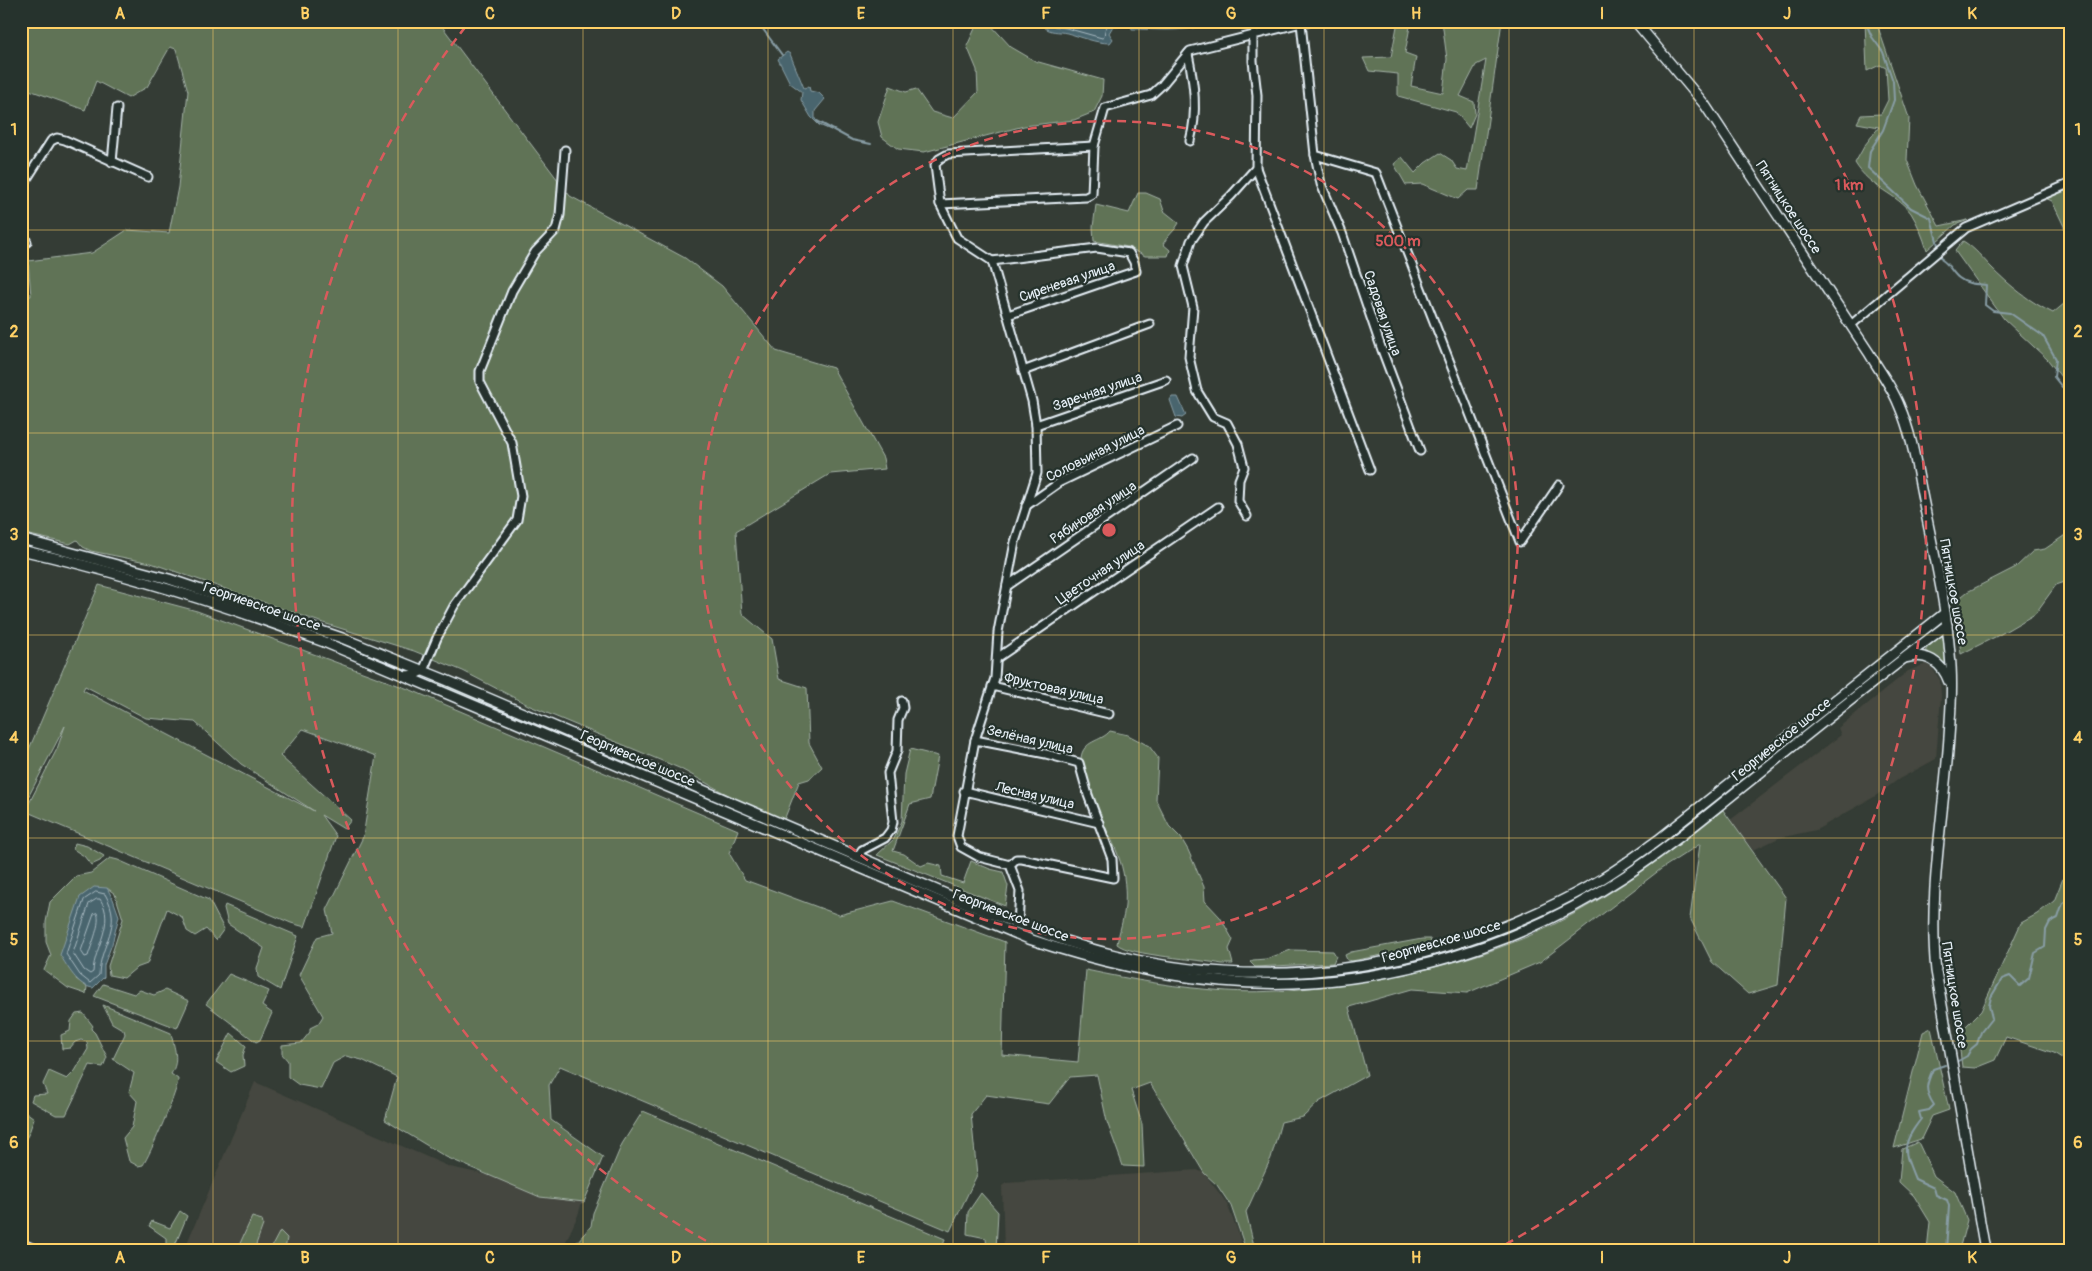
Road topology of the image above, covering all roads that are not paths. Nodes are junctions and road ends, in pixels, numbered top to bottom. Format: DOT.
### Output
graph roads {
  1 [pos="1309,21"];
  2 [pos="1635,21"];
  3 [pos="1301,23"];
  4 [pos="1253,35"];
  5 [pos="1188,54"];
  6 [pos="117,108"];
  7 [pos="1190,141"];
  8 [pos="1094,146"];
  9 [pos="565,150"];
  10 [pos="1315,155"];
  11 [pos="112,162"];
  12 [pos="1256,168"];
  13 [pos="148,177"];
  14 [pos="2071,183"];
  15 [pos="21,188"];
  16 [pos="940,204"];
  17 [pos="21,230"];
  18 [pos="27,242"];
  19 [pos="992,261"];
  20 [pos="1008,315"];
  21 [pos="1150,324"];
  22 [pos="1851,325"];
  23 [pos="1024,371"];
  24 [pos="1166,380"];
  25 [pos="1036,425"];
  26 [pos="1177,426"];
  27 [pos="1420,451"];
  28 [pos="1193,458"];
  29 [pos="1370,470"];
  30 [pos="1559,486"];
  31 [pos="1026,506"];
  32 [pos="1218,507"];
  33 [pos="1248,516"];
  34 [pos="21,539"];
  35 [pos="21,550"];
  36 [pos="1007,586"];
  37 [pos="1944,614"];
  38 [pos="1947,625"];
  39 [pos="997,658"];
  40 [pos="1903,659"];
  41 [pos="423,671"];
  42 [pos="405,675"];
  43 [pos="992,686"];
  44 [pos="1952,690"];
  45 [pos="902,701"];
  46 [pos="1109,714"];
  47 [pos="975,740"];
  48 [pos="964,791"];
  49 [pos="1099,823"];
  50 [pos="858,856"];
  51 [pos="1010,865"];
  52 [pos="1018,924"];
  53 [pos="21,1243"];
  54 [pos="38,1250"];
  55 [pos="1985,1250"];
  1 -- 3 [label="street"];
  2 -- 22 [label="main road, Пятницкое шоссе"];
  3 -- 4 [label="street"];
  3 -- 10 [label="street, Садовая улица"];
  4 -- 5 [label="street"];
  4 -- 12 [label="street"];
  5 -- 7 [label="street"];
  5 -- 8 [label="street"];
  6 -- 11 [label="street"];
  8 -- 16 [label="street"];
  8 -- 16 [label="street"];
  9 -- 41 [label="street"];
  10 -- 27 [label="street, Садовая улица"];
  10 -- 30 [label="street"];
  11 -- 13 [label="street"];
  11 -- 15 [label="street"];
  12 -- 29 [label="street"];
  12 -- 33 [label="street"];
  14 -- 22 [label="street"];
  16 -- 19 [label="street"];
  17 -- 18 [label="street"];
  19 -- 20 [label="street"];
  19 -- 20 [label="street, Сиреневая улица"];
  20 -- 23 [label="street"];
  21 -- 23 [label="street"];
  22 -- 37 [label="main road, Пятницкое шоссе"];
  23 -- 25 [label="street"];
  24 -- 25 [label="street, Заречная улица"];
  25 -- 31 [label="street"];
  26 -- 31 [label="street, Соловьиная улица"];
  28 -- 36 [label="street, Рябиновая улица"];
  31 -- 36 [label="street"];
  32 -- 39 [label="street, Цветочная улица"];
  34 -- 41 [label="main road, Георгиевское шоссе"];
  35 -- 42 [label="main road, Георгиевское шоссе"];
  36 -- 39 [label="street"];
  37 -- 38 [label="main road, Пятницкое шоссе"];
  37 -- 52 [label="main road, Георгиевское шоссе"];
  38 -- 40 [label="main road, Георгиевское шоссе"];
  38 -- 44 [label="main road, Пятницкое шоссе"];
  39 -- 43 [label="street"];
  40 -- 42 [label="main road, Георгиевское шоссе"];
  40 -- 44 [label="main road"];
  41 -- 42 [label="street"];
  41 -- 50 [label="main road, Георгиевское шоссе"];
  43 -- 46 [label="street, Фруктовая улица"];
  43 -- 47 [label="street"];
  44 -- 55 [label="main road, Пятницкое шоссе"];
  45 -- 50 [label="street"];
  47 -- 48 [label="street"];
  47 -- 49 [label="street, Зелёная улица"];
  48 -- 49 [label="street, Лесная улица"];
  48 -- 51 [label="street"];
  49 -- 51 [label="street"];
  50 -- 52 [label="main road, Георгиевское шоссе"];
  51 -- 52 [label="street"];
  53 -- 54 [label="street"];
}
